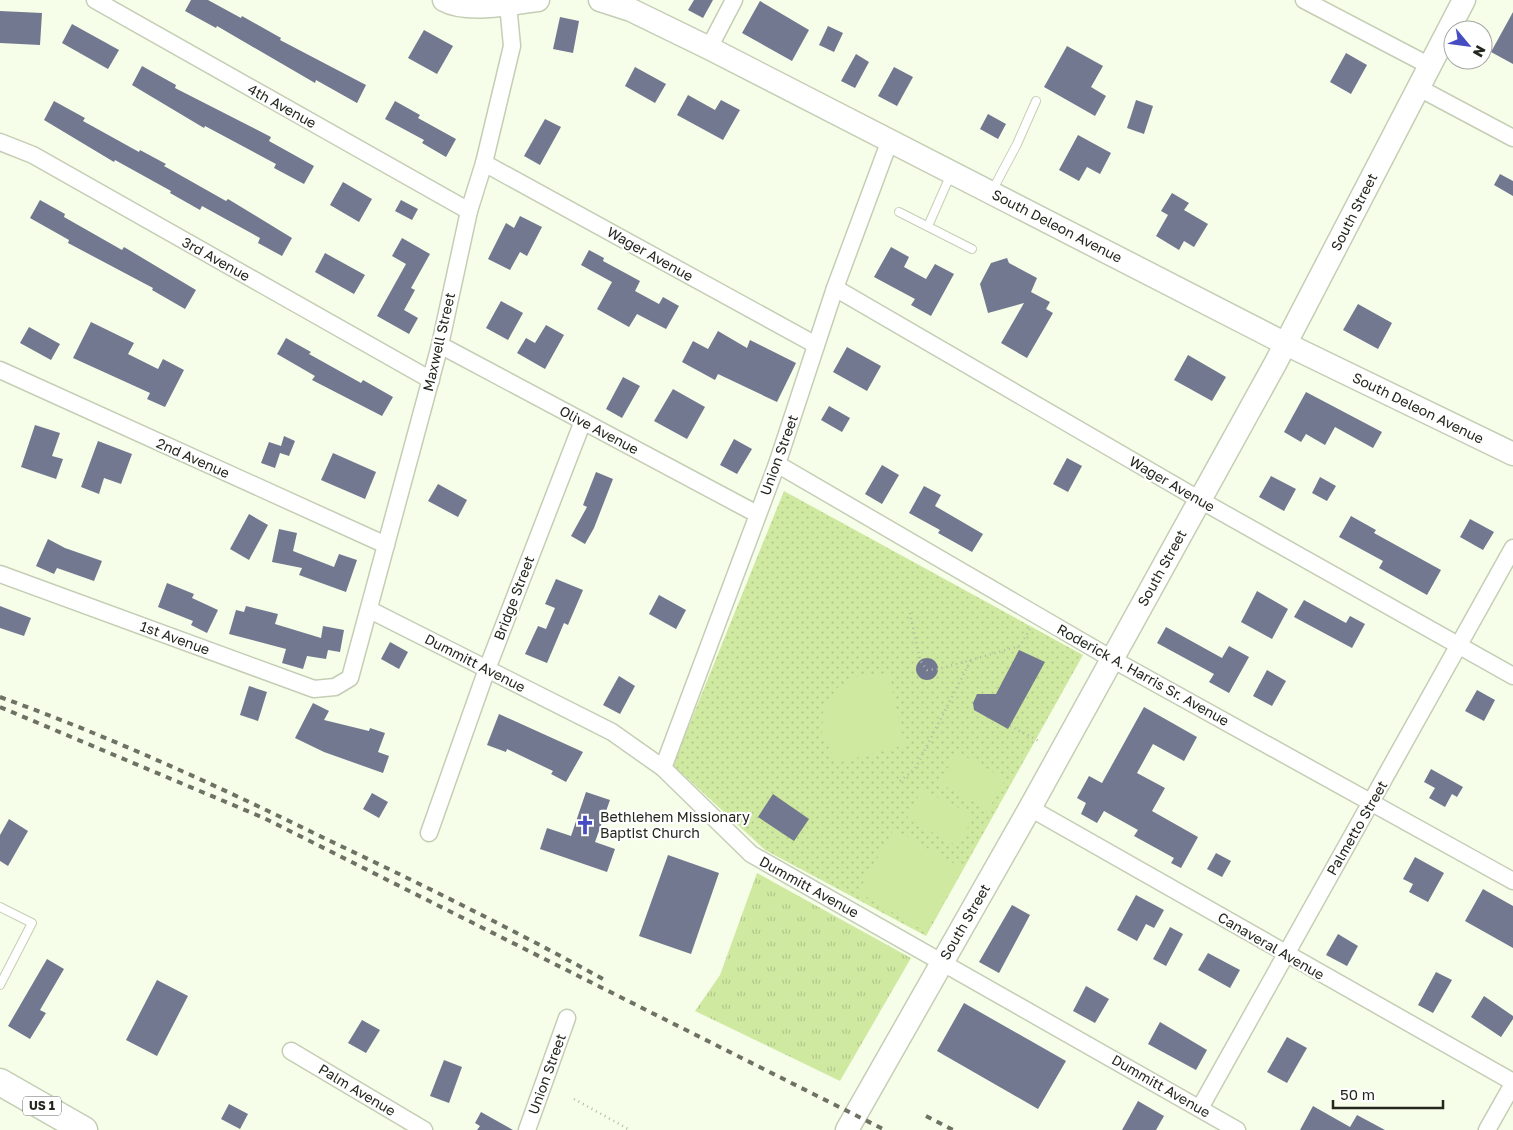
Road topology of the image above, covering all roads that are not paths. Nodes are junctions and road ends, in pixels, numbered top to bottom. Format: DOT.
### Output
graph roads {
  1 [pos="95,0"];
  2 [pos="444,0"];
  3 [pos="538,0"];
  4 [pos="600,0"];
  5 [pos="734,0"];
  6 [pos="1304,0"];
  7 [pos="1464,0"];
  8 [pos="508,4"];
  9 [pos="709,48"];
  10 [pos="1430,66"];
  11 [pos="1418,88"];
  12 [pos="1036,101"];
  13 [pos="1513,138"];
  14 [pos="890,140"];
  15 [pos="0,142"];
  16 [pos="484,163"];
  17 [pos="952,172"];
  18 [pos="991,192"];
  19 [pos="469,211"];
  20 [pos="899,212"];
  21 [pos="928,226"];
  22 [pos="972,249"];
  23 [pos="835,288"];
  24 [pos="1286,344"];
  25 [pos="440,345"];
  26 [pos="816,345"];
  27 [pos="0,370"];
  28 [pos="431,380"];
  29 [pos="583,421"];
  30 [pos="1513,454"];
  31 [pos="776,464"];
  32 [pos="1200,500"];
  33 [pos="757,514"];
  34 [pos="386,545"];
  35 [pos="1513,548"];
  36 [pos="0,574"];
  37 [pos="370,610"];
  38 [pos="1459,644"];
  39 [pos="1112,658"];
  40 [pos="487,669"];
  41 [pos="1513,676"];
  42 [pos="350,678"];
  43 [pos="664,768"];
  44 [pos="1372,801"];
  45 [pos="1030,808"];
  46 [pos="429,833"];
  47 [pos="1513,881"];
  48 [pos="0,906"];
  49 [pos="1285,954"];
  50 [pos="943,962"];
  51 [pos="1,982"];
  52 [pos="567,1018"];
  53 [pos="291,1051"];
  54 [pos="0,1082"];
  55 [pos="1513,1083"];
  56 [pos="1200,1108"];
  57 [pos="72,1127"];
  58 [pos="424,1130"];
  59 [pos="526,1130"];
  60 [pos="847,1130"];
  61 [pos="1237,1130"];
  62 [pos="1487,1130"];
  1 -- 19 [label="street, 4th Avenue"];
  2 -- 8 [label="main road"];
  3 -- 8 [label="main road"];
  4 -- 9 [label="main road, South Deleon Avenue"];
  5 -- 9 [label="street"];
  6 -- 10 [label="street"];
  7 -- 10 [label="main road, South Street"];
  8 -- 16 [label="street, Maxwell Street"];
  9 -- 14 [label="main road, South Deleon Avenue"];
  10 -- 11 [label="main road, South Street"];
  11 -- 13 [label="street"];
  11 -- 24 [label="main road, South Street"];
  12 -- 18 [label="lane"];
  14 -- 17 [label="main road, South Deleon Avenue"];
  14 -- 23 [label="street, Union Street"];
  15 -- 28 [label="street, 3rd Avenue"];
  16 -- 19 [label="street, Maxwell Street"];
  16 -- 26 [label="street, Wager Avenue"];
  17 -- 18 [label="main road, South Deleon Avenue"];
  17 -- 21 [label="lane"];
  18 -- 24 [label="main road, South Deleon Avenue"];
  19 -- 25 [label="street, Maxwell Street"];
  20 -- 21 [label="lane"];
  21 -- 22 [label="lane"];
  23 -- 26 [label="street, Union Street"];
  23 -- 32 [label="street, Wager Avenue"];
  24 -- 30 [label="main road, South Deleon Avenue"];
  24 -- 32 [label="main road, South Street"];
  25 -- 28 [label="street, Maxwell Street"];
  25 -- 29 [label="street, Olive Avenue"];
  26 -- 31 [label="street, Union Street"];
  27 -- 34 [label="street, 2nd Avenue"];
  28 -- 34 [label="street, Maxwell Street"];
  29 -- 33 [label="street, Olive Avenue"];
  29 -- 40 [label="street, Bridge Street"];
  31 -- 33 [label="street, Union Street"];
  31 -- 39 [label="street, Roderick A. Harris Sr. Avenue"];
  32 -- 38 [label="street, Wager Avenue"];
  32 -- 39 [label="main road, South Street"];
  33 -- 43 [label="street, Union Street"];
  34 -- 37 [label="street, Maxwell Street"];
  35 -- 38 [label="street, Palmetto Street"];
  36 -- 42 [label="street, 1st Avenue"];
  37 -- 40 [label="street, Dummitt Avenue"];
  37 -- 42 [label="street, Maxwell Street"];
  38 -- 41 [label="street, Wager Avenue"];
  38 -- 44 [label="street, Palmetto Street"];
  39 -- 44 [label="street, Roderick A. Harris Sr. Avenue"];
  39 -- 45 [label="main road, South Street"];
  40 -- 43 [label="street, Dummitt Avenue"];
  40 -- 46 [label="street, Bridge Street"];
  43 -- 50 [label="street, Dummitt Avenue"];
  44 -- 47 [label="street, Roderick A. Harris Sr. Avenue"];
  44 -- 49 [label="street, Palmetto Street"];
  45 -- 49 [label="street, Canaveral Avenue"];
  45 -- 50 [label="main road, South Street"];
  48 -- 51 [label="lane"];
  49 -- 55 [label="street, Canaveral Avenue"];
  49 -- 56 [label="street, Palmetto Street"];
  50 -- 56 [label="street, Dummitt Avenue"];
  50 -- 60 [label="main road, South Street"];
  52 -- 59 [label="street, Union Street"];
  53 -- 58 [label="street, Palm Avenue"];
  54 -- 57 [label="main road, US 1"];
  55 -- 62 [label="street"];
  56 -- 61 [label="street, Dummitt Avenue"];
}
